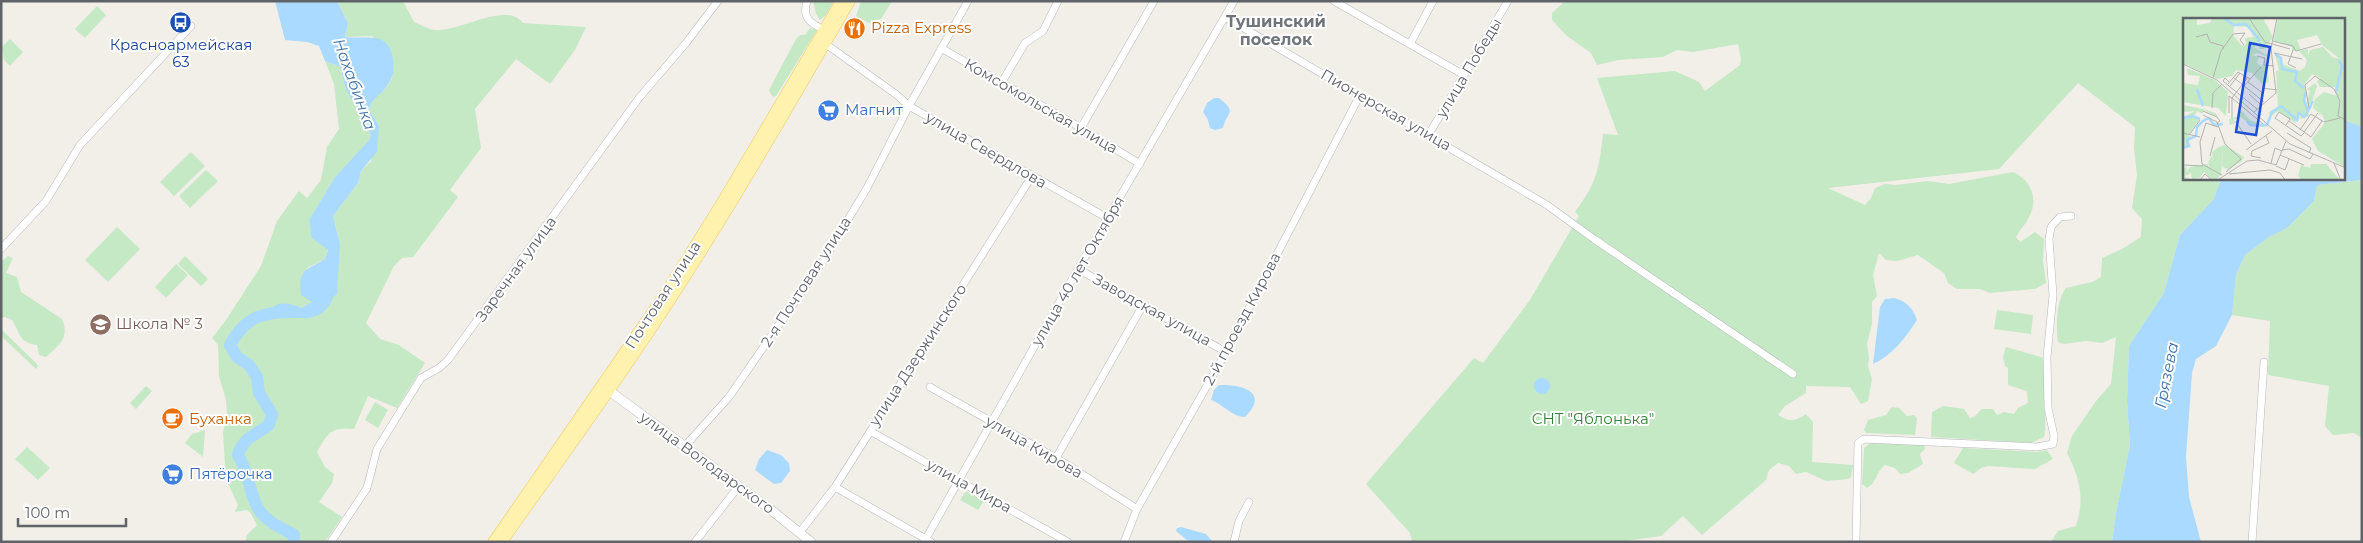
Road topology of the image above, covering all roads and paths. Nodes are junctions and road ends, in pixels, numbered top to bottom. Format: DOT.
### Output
graph roads {
  1 [pos="718,1"];
  2 [pos="807,1"];
  3 [pos="841,1"];
  4 [pos="850,1"];
  5 [pos="968,1"];
  6 [pos="1058,1"];
  7 [pos="1154,1"];
  8 [pos="1234,1"];
  9 [pos="1334,1"];
  10 [pos="1433,1"];
  11 [pos="1508,1"];
  12 [pos="1225,17"];
  13 [pos="191,26"];
  14 [pos="823,38"];
  15 [pos="1410,44"];
  16 [pos="941,48"];
  17 [pos="1464,75"];
  18 [pos="1002,82"];
  19 [pos="1360,95"];
  20 [pos="908,106"];
  21 [pos="1081,128"];
  22 [pos="1429,134"];
  23 [pos="1140,164"];
  24 [pos="1032,176"];
  25 [pos="2071,216"];
  26 [pos="1109,219"];
  27 [pos="1,249"];
  28 [pos="1078,268"];
  29 [pos="1143,305"];
  30 [pos="1226,352"];
  31 [pos="2264,362"];
  32 [pos="1794,374"];
  33 [pos="930,387"];
  34 [pos="606,388"];
  35 [pos="992,422"];
  36 [pos="870,431"];
  37 [pos="685,446"];
  38 [pos="1056,458"];
  39 [pos="960,480"];
  40 [pos="739,486"];
  41 [pos="835,487"];
  42 [pos="1249,502"];
  43 [pos="1138,509"];
  44 [pos="804,538"];
  45 [pos="927,541"];
  46 [pos="331,542"];
  47 [pos="493,542"];
  48 [pos="502,542"];
  49 [pos="695,542"];
  50 [pos="1068,542"];
  51 [pos="1124,542"];
  52 [pos="1234,542"];
  53 [pos="1856,542"];
  54 [pos="2252,542"];
  1 -- 46 [label="street, Заречная улица"];
  2 -- 14 [label="street, улица Свердлова"];
  3 -- 14 [label="main road"];
  4 -- 14 [label="main road"];
  5 -- 16 [label="street, 2-я Почтовая улица"];
  6 -- 18 [label="street"];
  7 -- 21 [label="street"];
  8 -- 12 [label="street, улица 40 лет Октября"];
  9 -- 15 [label="street"];
  10 -- 15 [label="street"];
  11 -- 17 [label="street, улица Победы"];
  12 -- 19 [label="street, Пионерская улица"];
  12 -- 23 [label="street, улица 40 лет Октября"];
  13 -- 27 [label="street"];
  14 -- 20 [label="street, улица Свердлова"];
  14 -- 34 [label="main road, Почтовая улица"];
  15 -- 17 [label="street"];
  16 -- 18 [label="street, Комсомольская улица"];
  16 -- 20 [label="street, 2-я Почтовая улица"];
  17 -- 22 [label="street, улица Победы"];
  18 -- 21 [label="street, Комсомольская улица"];
  19 -- 22 [label="street, Пионерская улица"];
  19 -- 30 [label="street, 2-й проезд Кирова"];
  20 -- 24 [label="street, улица Свердлова"];
  20 -- 37 [label="street, 2-я Почтовая улица"];
  21 -- 23 [label="street, Комсомольская улица"];
  22 -- 32 [label="street, Пионерская улица"];
  23 -- 26 [label="street, улица 40 лет Октября"];
  24 -- 26 [label="street, улица Свердлова"];
  24 -- 36 [label="street, улица Дзержинского"];
  25 -- 53 [label="street"];
  26 -- 28 [label="street, улица 40 лет Октября"];
  28 -- 29 [label="street, Заводская улица"];
  28 -- 35 [label="street, улица 40 лет Октября"];
  29 -- 30 [label="street, Заводская улица"];
  29 -- 38 [label="street"];
  30 -- 43 [label="street, 2-й проезд Кирова"];
  31 -- 54 [label="street"];
  33 -- 35 [label="street, улица Кирова"];
  34 -- 37 [label="street, улица Володарского"];
  34 -- 47 [label="main road, Почтовая улица"];
  34 -- 48 [label="main road, Почтовая улица"];
  35 -- 38 [label="street, улица Кирова"];
  35 -- 39 [label="street, улица 40 лет Октября"];
  36 -- 39 [label="street, улица Мира"];
  36 -- 41 [label="street, улица Дзержинского"];
  37 -- 40 [label="street, улица Володарского"];
  38 -- 43 [label="street, улица Кирова"];
  39 -- 45 [label="street, улица 40 лет Октября"];
  39 -- 50 [label="street, улица Мира"];
  40 -- 44 [label="street, улица Володарского"];
  40 -- 49 [label="street"];
  41 -- 44 [label="street, улица Дзержинского"];
  41 -- 45 [label="street"];
  42 -- 52 [label="street"];
  43 -- 51 [label="street, 2-й проезд Кирова"];
}
